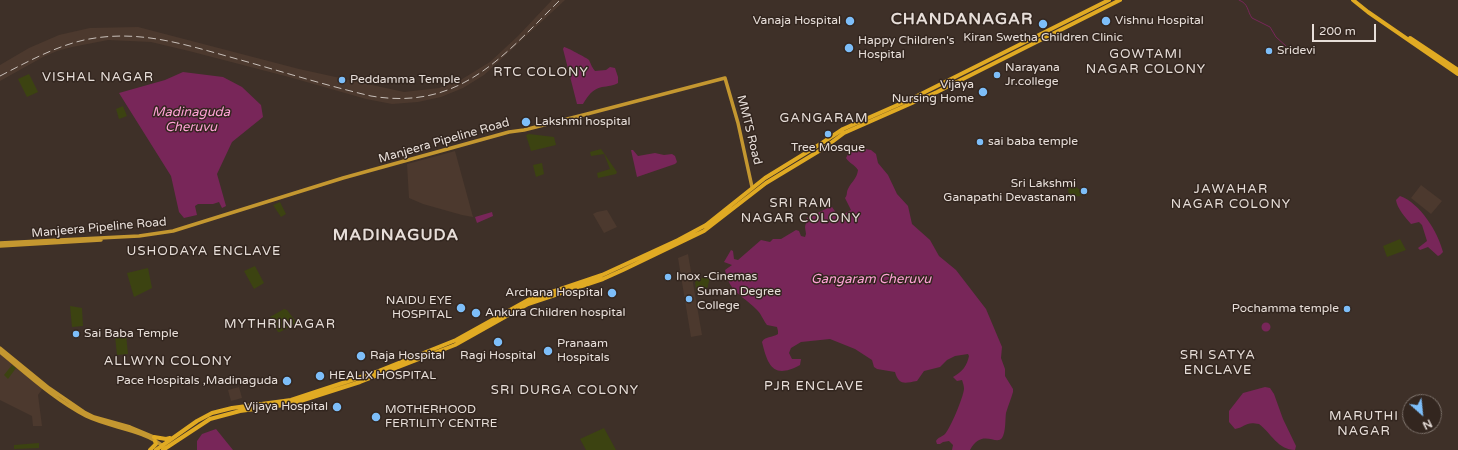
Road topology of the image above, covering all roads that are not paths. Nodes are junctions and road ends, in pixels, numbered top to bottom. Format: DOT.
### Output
graph roads {
  1 [pos="1109,0"];
  2 [pos="1120,0"];
  3 [pos="1352,0"];
  4 [pos="1357,0"];
  5 [pos="1054,28"];
  6 [pos="1050,32"];
  7 [pos="1058,37"];
  8 [pos="1430,53"];
  9 [pos="1458,70"];
  10 [pos="1458,74"];
  11 [pos="725,78"];
  12 [pos="914,99"];
  13 [pos="753,186"];
  14 [pos="728,211"];
  15 [pos="0,245"];
  16 [pos="0,348"];
  17 [pos="0,352"];
  18 [pos="328,390"];
  19 [pos="174,437"];
  20 [pos="155,439"];
  21 [pos="165,446"];
  22 [pos="150,450"];
  23 [pos="156,450"];
  1 -- 5 [label="highway"];
  2 -- 5 [label="highway"];
  3 -- 8 [label="highway"];
  4 -- 8 [label="highway"];
  5 -- 6 [label="highway"];
  5 -- 6 [label="highway"];
  6 -- 7 [label="highway"];
  6 -- 12 [label="highway"];
  8 -- 9 [label="highway"];
  8 -- 10 [label="highway"];
  11 -- 13 [label="main road, MMTS Road"];
  11 -- 15 [label="main road, Manjeera Pipeline Road"];
  12 -- 13 [label="highway"];
  12 -- 14 [label="highway"];
  13 -- 14 [label="highway"];
  14 -- 18 [label="highway"];
  16 -- 20 [label="main road"];
  17 -- 20 [label="main road"];
  18 -- 19 [label="highway"];
  18 -- 21 [label="highway"];
  19 -- 20 [label="highway"];
  19 -- 21 [label="highway"];
  20 -- 21 [label="main road"];
  20 -- 22 [label="highway"];
  21 -- 23 [label="highway"];
}
